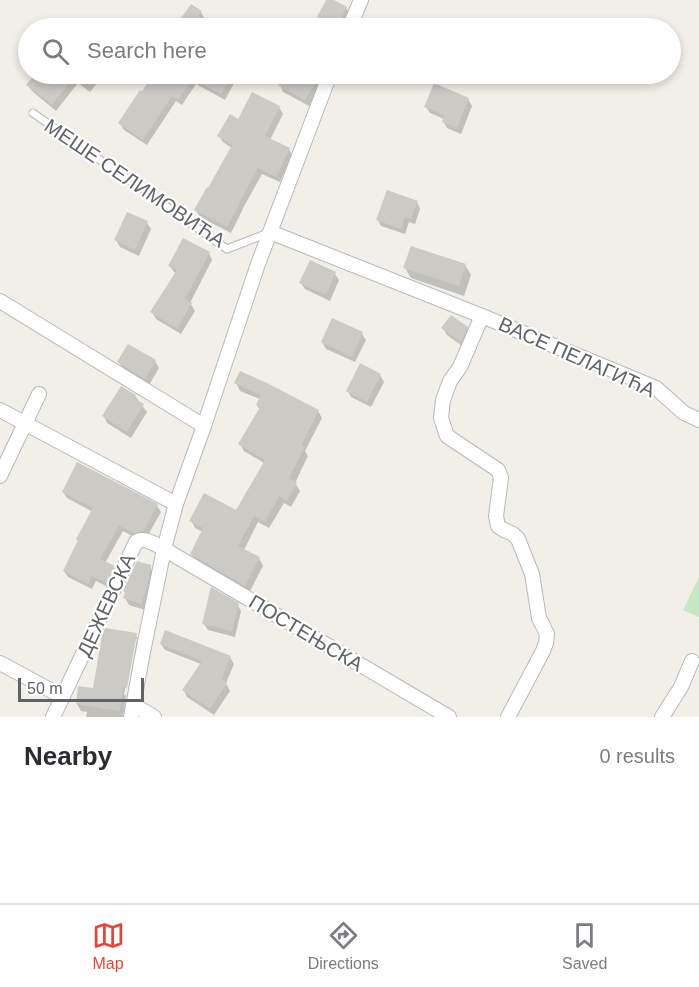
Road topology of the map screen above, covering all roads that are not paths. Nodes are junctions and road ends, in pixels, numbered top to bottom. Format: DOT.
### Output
graph roads {
  1 [pos="361,0"];
  2 [pos="353,18"];
  3 [pos="326,84"];
  4 [pos="33,113"];
  5 [pos="270,232"];
  6 [pos="0,301"];
  7 [pos="482,316"];
  8 [pos="39,394"];
  9 [pos="0,410"];
  10 [pos="699,420"];
  11 [pos="25,423"];
  12 [pos="204,426"];
  13 [pos="0,476"];
  14 [pos="176,504"];
  15 [pos="164,549"];
  16 [pos="692,661"];
  17 [pos="0,663"];
  18 [pos="63,697"];
  19 [pos="133,711"];
  20 [pos="53,717"];
  21 [pos="154,717"];
  22 [pos="449,717"];
  23 [pos="508,717"];
  24 [pos="662,717"];
  1 -- 2 [label="street"];
  3 -- 5 [label="street"];
  4 -- 5 [label="lane, МЕШЕ СЕЛИМОВИЋА"];
  5 -- 7 [label="street, ВАСЕ ПЕЛАГИЋА"];
  5 -- 12 [label="street"];
  6 -- 12 [label="street"];
  7 -- 10 [label="street, ВАСЕ ПЕЛАГИЋА"];
  7 -- 23 [label="street, ВАСЕ ПЕЛАГИЋА"];
  8 -- 11 [label="street"];
  9 -- 11 [label="street"];
  11 -- 13 [label="street"];
  11 -- 14 [label="street"];
  12 -- 14 [label="street"];
  14 -- 15 [label="street"];
  15 -- 18 [label="street, ДЕЖЕВСКА"];
  15 -- 19 [label="street"];
  15 -- 22 [label="street, ПОСТЕЊСКА"];
  16 -- 24 [label="street"];
  17 -- 18 [label="street"];
  18 -- 20 [label="street, ДЕЖЕВСКА"];
  19 -- 21 [label="street"];
}
